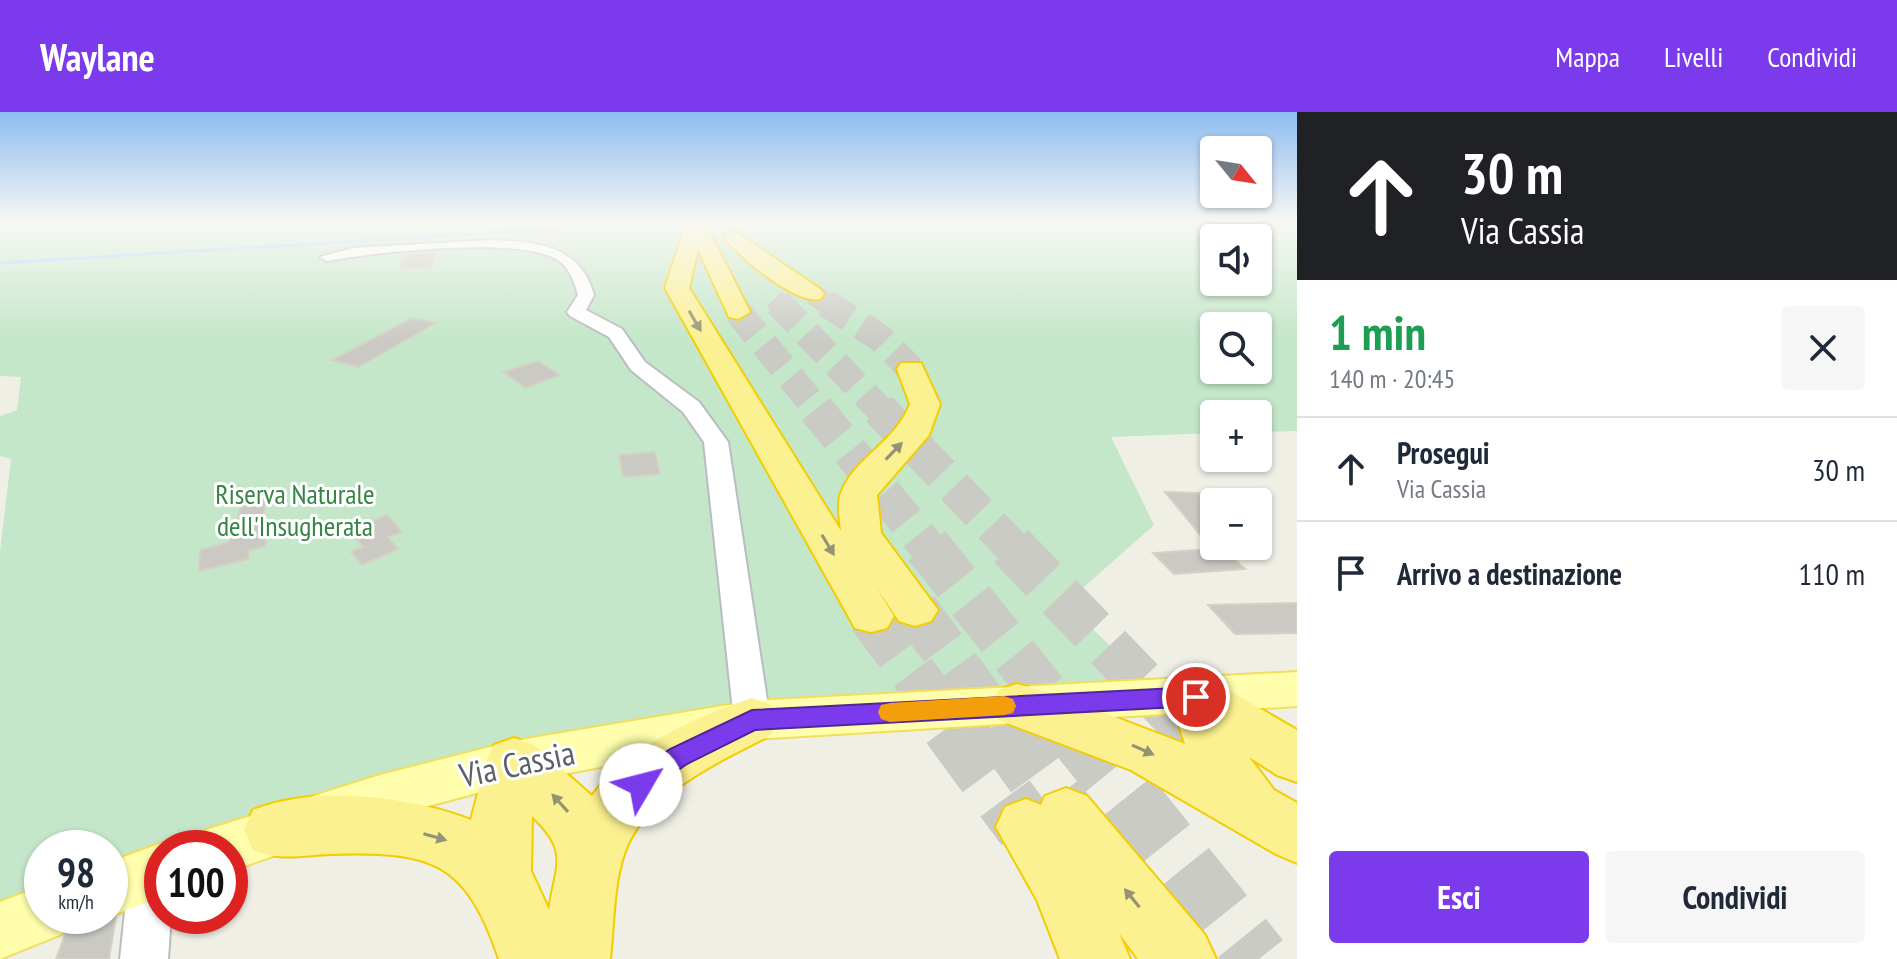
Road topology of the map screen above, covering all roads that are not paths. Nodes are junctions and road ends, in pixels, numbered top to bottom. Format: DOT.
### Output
graph roads {
  1 [pos="570,263"];
  2 [pos="684,263"];
  3 [pos="714,263"];
  4 [pos="746,263"];
  5 [pos="764,263"];
  6 [pos="812,294"];
  7 [pos="774,299"];
  8 [pos="738,312"];
  9 [pos="911,369"];
  10 [pos="915,610"];
  11 [pos="871,616"];
  12 [pos="1297,689"];
  13 [pos="1196,697"];
  14 [pos="1017,705"];
  15 [pos="752,720"];
  16 [pos="1297,758"];
  17 [pos="514,762"];
  18 [pos="1288,829"];
  19 [pos="249,839"];
  20 [pos="592,856"];
  21 [pos="141,878"];
  22 [pos="499,878"];
  23 [pos="24,921"];
  24 [pos="0,931"];
  25 [pos="144,959"];
  26 [pos="534,959"];
  27 [pos="575,959"];
  28 [pos="1095,959"];
  29 [pos="1181,959"];
  1 -- 15 [label="street"];
  2 -- 11 [label="highway, one-way"];
  3 -- 8 [label="highway"];
  4 -- 7 [label="highway"];
  5 -- 6 [label="highway"];
  10 -- 9 [label="highway, one-way"];
  12 -- 13 [label="main road, Via Cassia"];
  13 -- 14 [label="main road, Via Cassia"];
  13 -- 16 [label="highway"];
  13 -- 18 [label="highway"];
  14 -- 15 [label="main road, Via Cassia"];
  14 -- 18 [label="highway, one-way"];
  15 -- 17 [label="main road, Via Cassia"];
  15 -- 20 [label="highway"];
  17 -- 19 [label="main road, Via Cassia"];
  20 -- 17 [label="highway, one-way"];
  17 -- 22 [label="highway"];
  19 -- 22 [label="highway, one-way"];
  20 -- 27 [label="highway"];
  21 -- 25 [label="street"];
  22 -- 26 [label="highway"];
  23 -- 24 [label="main road"];
  29 -- 28 [label="highway, one-way"];
}
